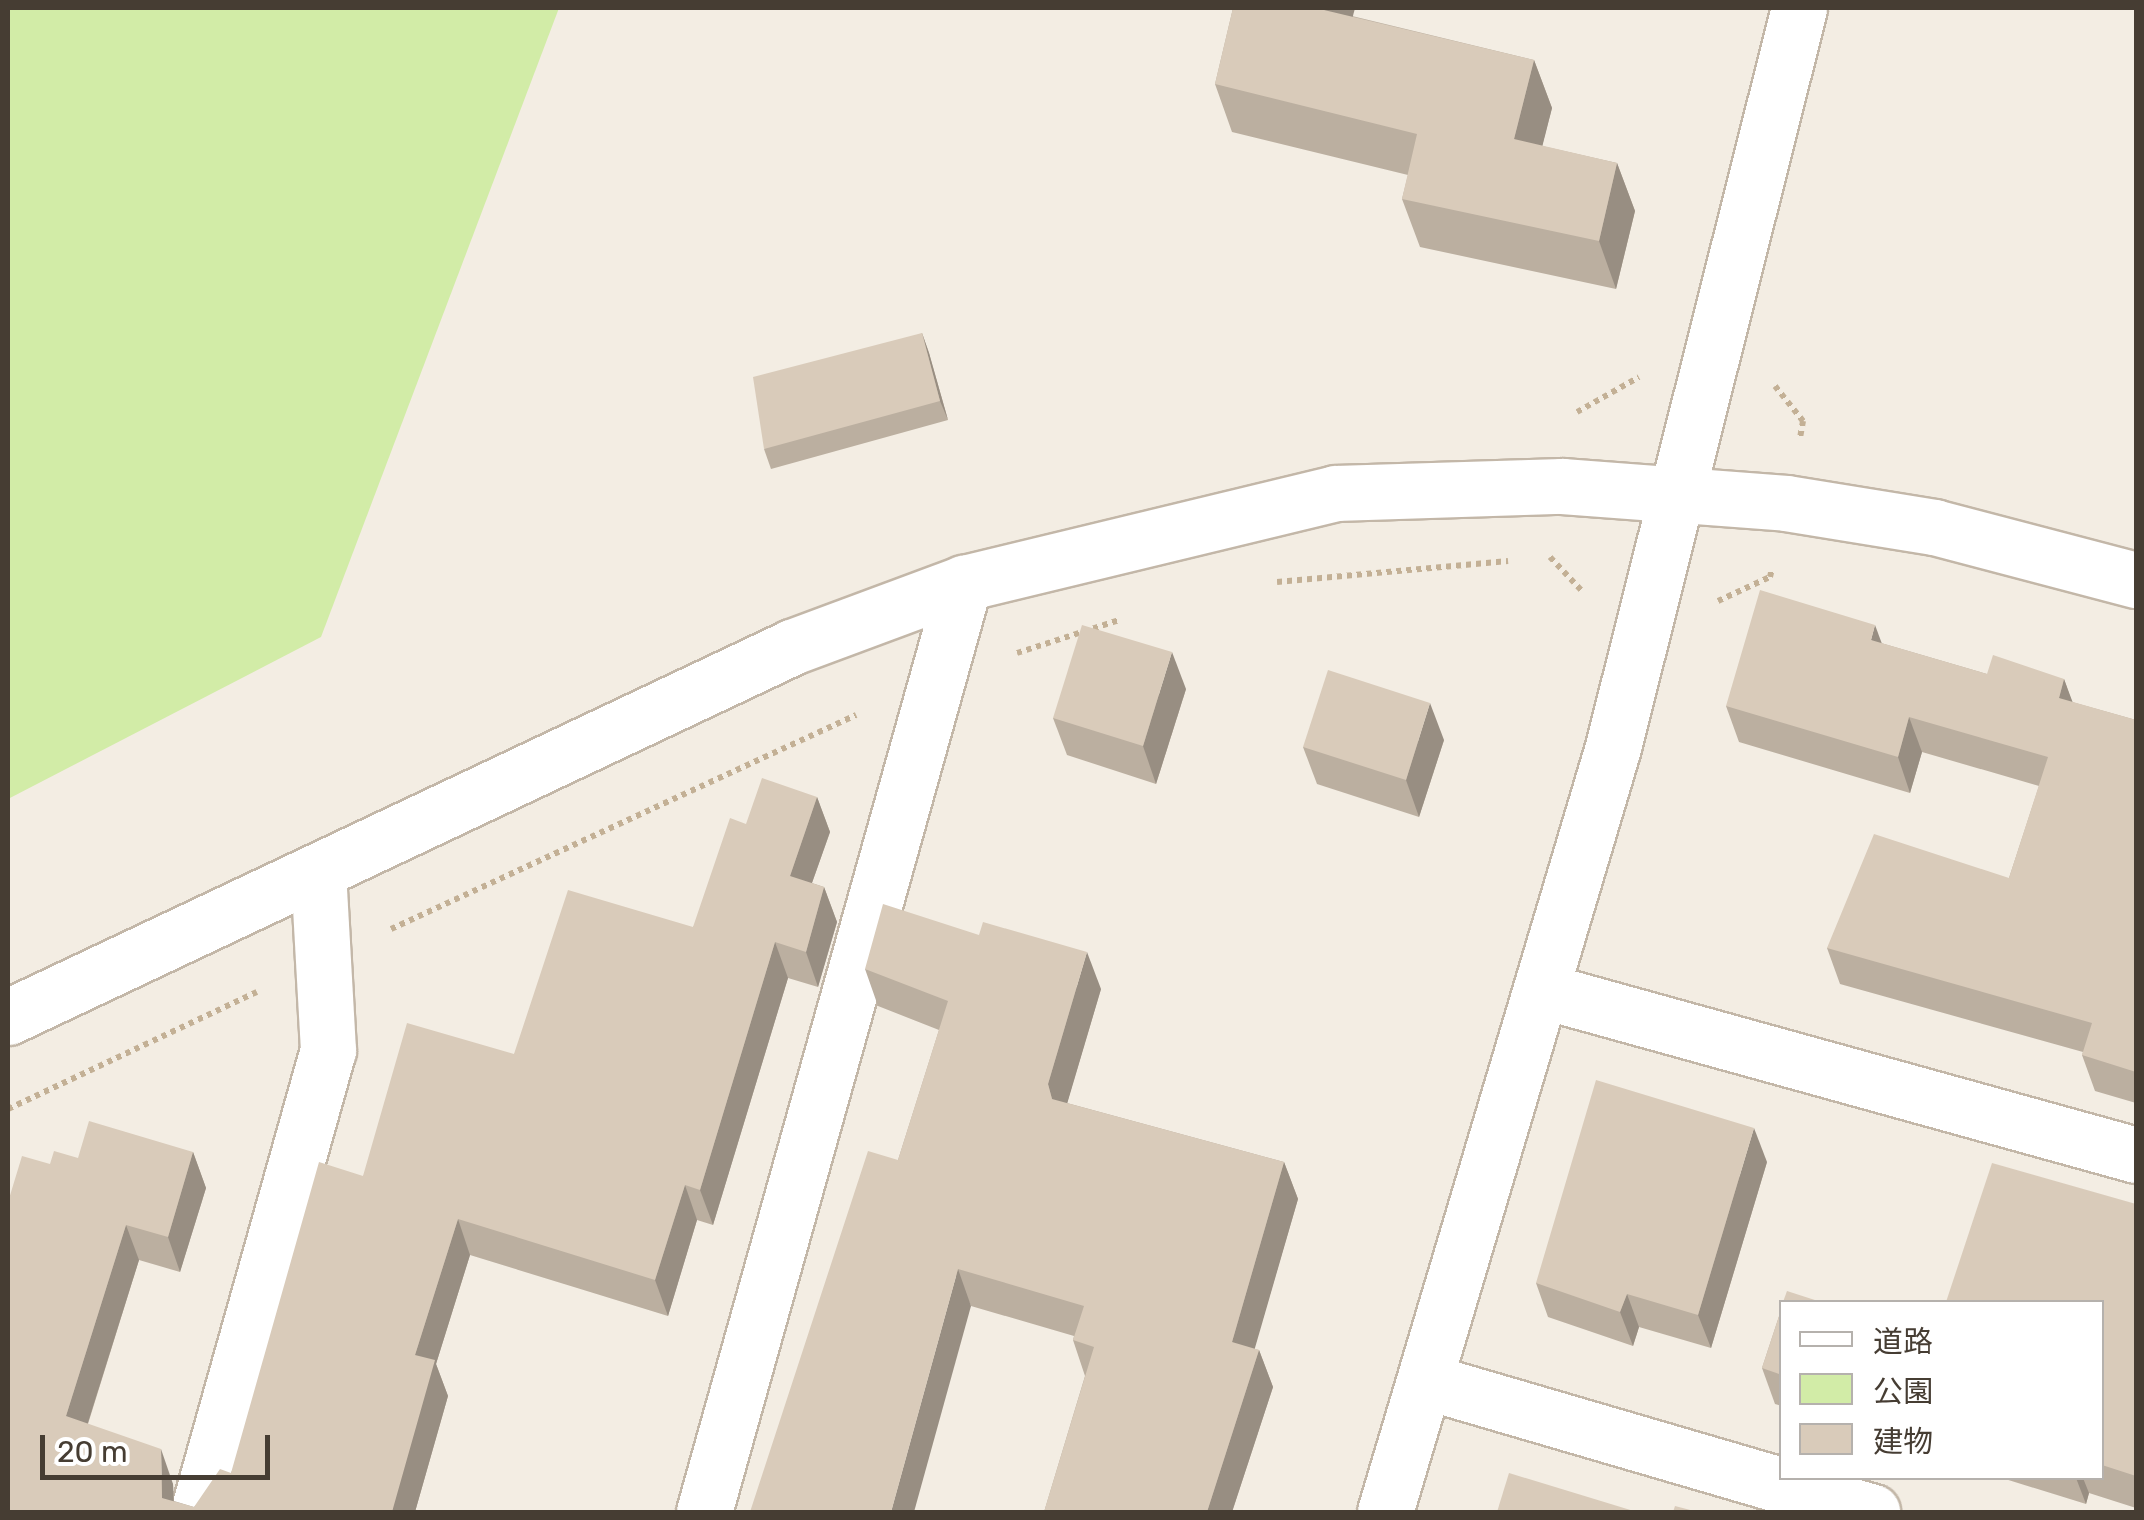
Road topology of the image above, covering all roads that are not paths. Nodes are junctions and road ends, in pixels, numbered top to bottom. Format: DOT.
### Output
graph roads {
  1 [pos="1799,8"];
  2 [pos="1672,492"];
  3 [pos="2136,580"];
  4 [pos="964,583"];
  5 [pos="318,873"];
  6 [pos="1544,991"];
  7 [pos="8,1016"];
  8 [pos="2136,1156"];
  9 [pos="1425,1381"];
  10 [pos="198,1512"];
  11 [pos="704,1512"];
  12 [pos="1386,1512"];
  13 [pos="1872,1512"];
  1 -- 2 [label="street"];
  2 -- 3 [label="street"];
  2 -- 4 [label="street"];
  2 -- 6 [label="street"];
  4 -- 5 [label="street"];
  4 -- 11 [label="street"];
  5 -- 7 [label="street"];
  5 -- 10 [label="street"];
  6 -- 8 [label="street"];
  6 -- 9 [label="street"];
  9 -- 12 [label="street"];
  9 -- 13 [label="street"];
}
